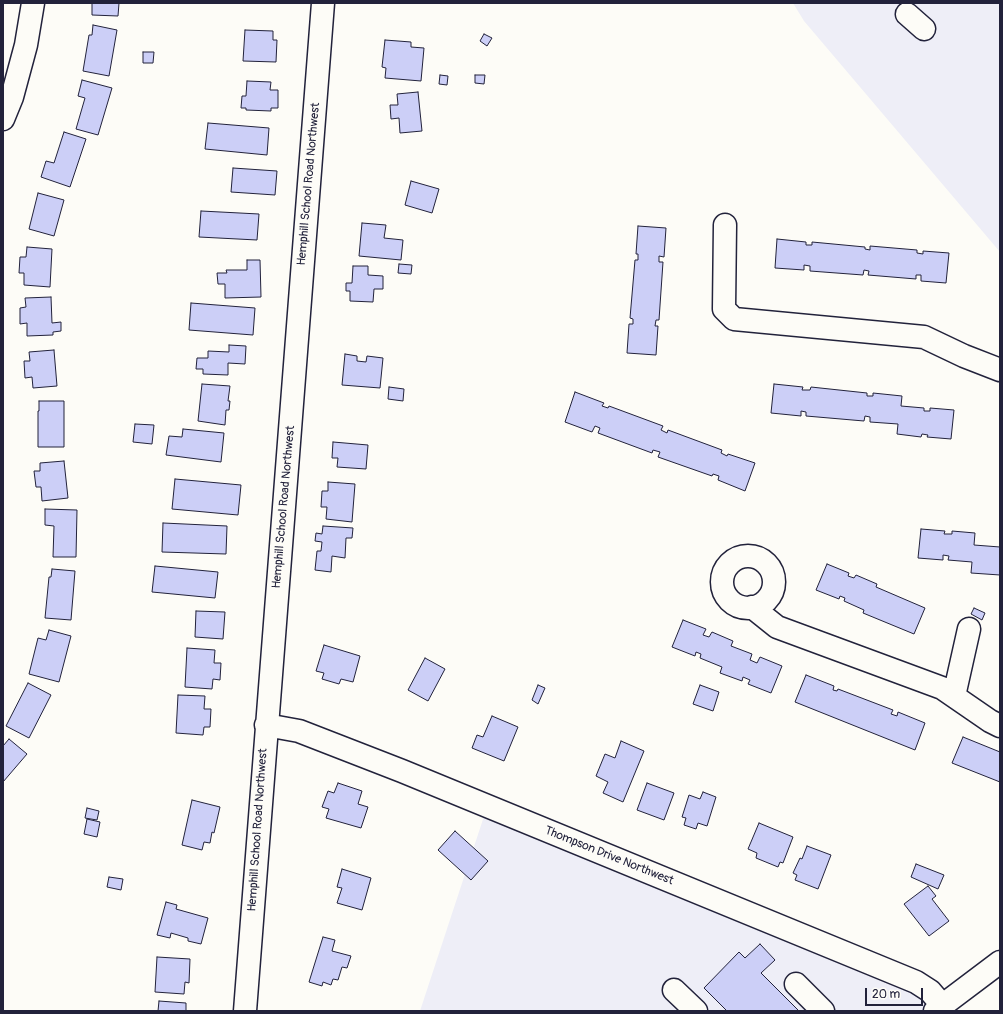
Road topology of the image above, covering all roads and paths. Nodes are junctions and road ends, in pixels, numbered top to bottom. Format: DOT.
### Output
graph roads {
  1 [pos="33,3"];
  2 [pos="323,3"];
  3 [pos="907,14"];
  4 [pos="924,29"];
  5 [pos="3,119"];
  6 [pos="725,225"];
  7 [pos="1000,370"];
  8 [pos="752,607"];
  9 [pos="969,629"];
  10 [pos="954,696"];
  11 [pos="266,725"];
  12 [pos="1000,726"];
  13 [pos="1000,962"];
  14 [pos="796,984"];
  15 [pos="674,990"];
  16 [pos="938,1008"];
  17 [pos="245,1011"];
  18 [pos="696,1011"];
  19 [pos="823,1011"];
  1 -- 5 [label="street"];
  2 -- 11 [label="street, Hemphill School Road Northwest"];
  3 -- 4 [label="street"];
  6 -- 7 [label="street"];
  8 -- 10 [label="street"];
  9 -- 10 [label="street"];
  10 -- 12 [label="street"];
  11 -- 16 [label="street, Thompson Drive Northwest"];
  11 -- 17 [label="street, Hemphill School Road Northwest"];
  13 -- 16 [label="street"];
  14 -- 19 [label="street"];
  15 -- 18 [label="street"];
}
